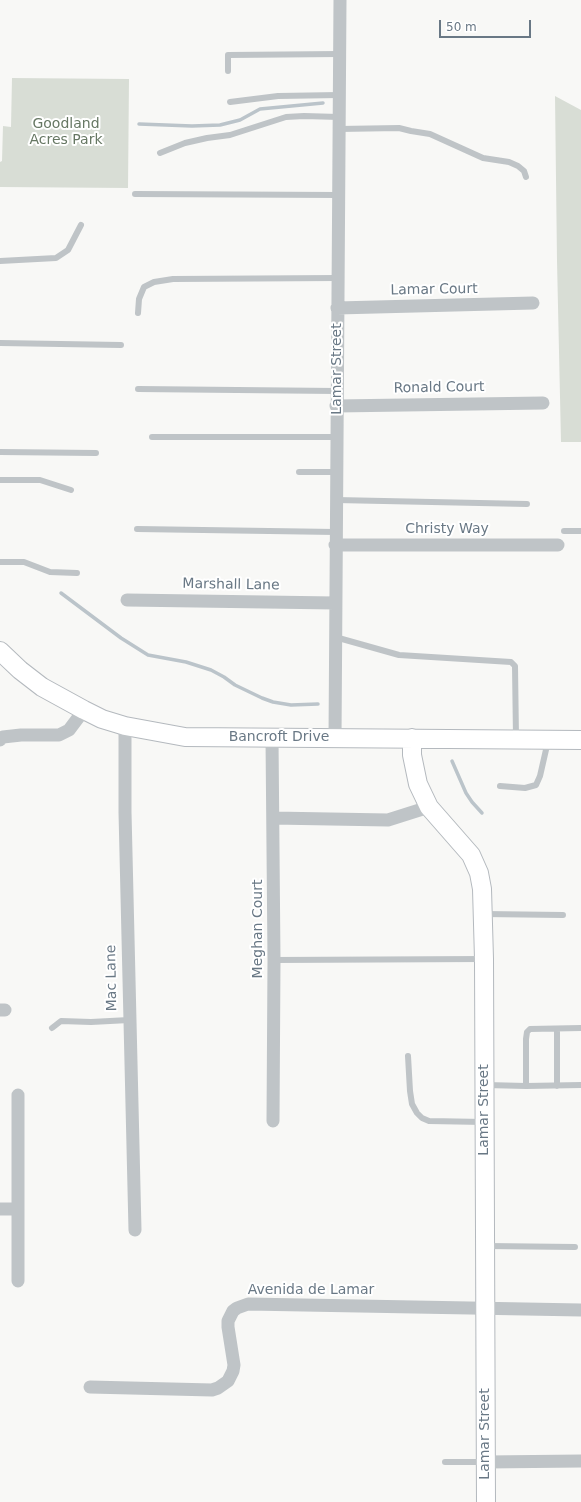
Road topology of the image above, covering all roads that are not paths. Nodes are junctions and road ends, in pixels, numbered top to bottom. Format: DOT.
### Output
graph roads {
  1 [pos="340,0"];
  2 [pos="339,54"];
  3 [pos="228,71"];
  4 [pos="339,96"];
  5 [pos="230,102"];
  6 [pos="339,123"];
  7 [pos="160,153"];
  8 [pos="526,177"];
  9 [pos="135,194"];
  10 [pos="338,195"];
  11 [pos="80,224"];
  12 [pos="0,261"];
  13 [pos="337,278"];
  14 [pos="532,303"];
  15 [pos="337,308"];
  16 [pos="138,313"];
  17 [pos="0,343"];
  18 [pos="121,345"];
  19 [pos="138,389"];
  20 [pos="336,391"];
  21 [pos="543,403"];
  22 [pos="336,406"];
  23 [pos="152,437"];
  24 [pos="336,437"];
  25 [pos="0,452"];
  26 [pos="96,453"];
  27 [pos="300,472"];
  28 [pos="336,472"];
  29 [pos="0,480"];
  30 [pos="71,490"];
  31 [pos="336,500"];
  32 [pos="527,504"];
  33 [pos="137,529"];
  34 [pos="564,531"];
  35 [pos="581,531"];
  36 [pos="335,538"];
  37 [pos="558,545"];
  38 [pos="0,562"];
  39 [pos="77,573"];
  40 [pos="127,600"];
  41 [pos="335,603"];
  42 [pos="335,637"];
  43 [pos="0,651"];
  44 [pos="84,710"];
  45 [pos="125,726"];
  46 [pos="272,738"];
  47 [pos="335,738"];
  48 [pos="412,738"];
  49 [pos="516,739"];
  50 [pos="548,739"];
  51 [pos="0,740"];
  52 [pos="581,740"];
  53 [pos="500,786"];
  54 [pos="428,807"];
  55 [pos="273,818"];
  56 [pos="483,914"];
  57 [pos="563,915"];
  58 [pos="484,959"];
  59 [pos="274,960"];
  60 [pos="129,1020"];
  61 [pos="52,1028"];
  62 [pos="581,1028"];
  63 [pos="557,1029"];
  64 [pos="408,1056"];
  65 [pos="484,1085"];
  66 [pos="581,1085"];
  67 [pos="526,1086"];
  68 [pos="557,1086"];
  69 [pos="18,1096"];
  70 [pos="273,1121"];
  71 [pos="484,1122"];
  72 [pos="0,1209"];
  73 [pos="18,1209"];
  74 [pos="135,1230"];
  75 [pos="485,1246"];
  76 [pos="575,1247"];
  77 [pos="18,1280"];
  78 [pos="485,1309"];
  79 [pos="581,1310"];
  80 [pos="90,1387"];
  81 [pos="581,1461"];
  82 [pos="446,1462"];
  83 [pos="486,1462"];
  84 [pos="486,1502"];
  1 -- 2 [label="street, Lamar Street"];
  2 -- 3 [label="lane"];
  2 -- 4 [label="street, Lamar Street"];
  4 -- 5 [label="lane"];
  4 -- 6 [label="street, Lamar Street"];
  6 -- 7 [label="lane"];
  6 -- 8 [label="lane"];
  6 -- 10 [label="street, Lamar Street"];
  9 -- 10 [label="lane"];
  10 -- 13 [label="street, Lamar Street"];
  11 -- 12 [label="lane"];
  13 -- 15 [label="street, Lamar Street"];
  13 -- 16 [label="lane"];
  14 -- 15 [label="street, Lamar Court"];
  15 -- 20 [label="street, Lamar Street"];
  17 -- 18 [label="lane"];
  19 -- 20 [label="lane"];
  20 -- 22 [label="street, Lamar Street"];
  21 -- 22 [label="street, Ronald Court"];
  22 -- 24 [label="street, Lamar Street"];
  23 -- 24 [label="lane"];
  24 -- 28 [label="street, Lamar Street"];
  25 -- 26 [label="lane"];
  27 -- 28 [label="lane"];
  28 -- 31 [label="street, Lamar Street"];
  29 -- 30 [label="lane"];
  31 -- 32 [label="lane"];
  31 -- 36 [label="street, Lamar Street"];
  33 -- 36 [label="lane"];
  34 -- 35 [label="lane"];
  36 -- 37 [label="street, Christy Way"];
  36 -- 41 [label="street, Lamar Street"];
  38 -- 39 [label="lane"];
  40 -- 41 [label="street, Marshall Lane"];
  41 -- 42 [label="street, Lamar Street"];
  42 -- 47 [label="street, Lamar Street"];
  42 -- 49 [label="lane"];
  43 -- 44 [label="street, Bancroft Drive"];
  44 -- 45 [label="street, Bancroft Drive"];
  44 -- 51 [label="street"];
  45 -- 46 [label="street, Bancroft Drive"];
  45 -- 60 [label="street, Mac Lane"];
  46 -- 47 [label="street, Bancroft Drive"];
  46 -- 55 [label="street, Meghan Court"];
  47 -- 48 [label="street, Bancroft Drive"];
  48 -- 49 [label="street, Bancroft Drive"];
  48 -- 54 [label="street, Lamar Street"];
  49 -- 50 [label="street, Bancroft Drive"];
  50 -- 52 [label="street, Bancroft Drive"];
  50 -- 53 [label="lane"];
  54 -- 55 [label="street"];
  54 -- 56 [label="street, Lamar Street"];
  55 -- 59 [label="street, Meghan Court"];
  56 -- 57 [label="lane"];
  56 -- 58 [label="street, Lamar Street"];
  58 -- 59 [label="lane"];
  58 -- 65 [label="street, Lamar Street"];
  59 -- 70 [label="street, Meghan Court"];
  60 -- 61 [label="lane"];
  60 -- 74 [label="street, Mac Lane"];
  62 -- 63 [label="lane"];
  63 -- 67 [label="lane"];
  63 -- 68 [label="lane"];
  64 -- 71 [label="lane"];
  65 -- 67 [label="lane"];
  65 -- 71 [label="street, Lamar Street"];
  66 -- 68 [label="lane"];
  67 -- 68 [label="lane"];
  69 -- 73 [label="street"];
  71 -- 75 [label="street, Lamar Street"];
  72 -- 73 [label="street"];
  73 -- 77 [label="street"];
  75 -- 76 [label="lane"];
  75 -- 78 [label="street, Lamar Street"];
  78 -- 79 [label="street, Avenida de Lamar"];
  78 -- 80 [label="street, Avenida de Lamar"];
  78 -- 83 [label="street, Lamar Street"];
  81 -- 83 [label="street"];
  82 -- 83 [label="lane"];
  83 -- 84 [label="street, Lamar Street"];
}
